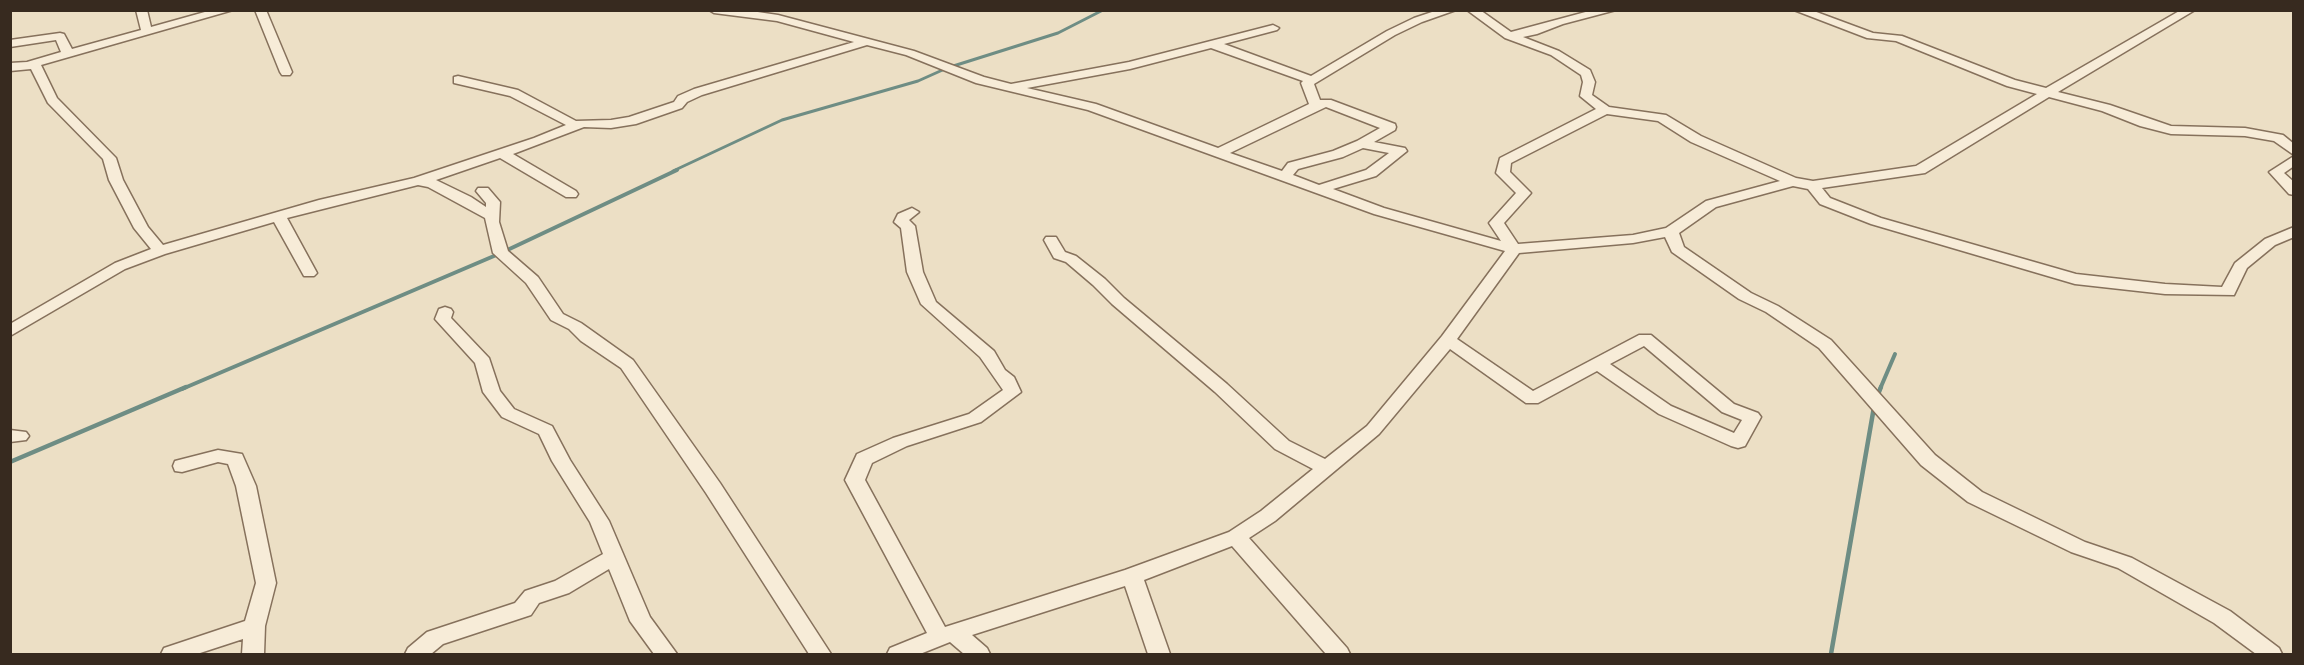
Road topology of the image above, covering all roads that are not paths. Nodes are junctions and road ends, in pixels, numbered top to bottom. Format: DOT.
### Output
graph roads {
  1 [pos="141,10"];
  2 [pos="228,10"];
  3 [pos="260,10"];
  4 [pos="714,10"];
  5 [pos="1451,10"];
  6 [pos="1472,10"];
  7 [pos="1611,10"];
  8 [pos="1799,10"];
  9 [pos="2190,10"];
  10 [pos="735,11"];
  11 [pos="1273,28"];
  12 [pos="147,31"];
  13 [pos="1509,36"];
  14 [pos="865,42"];
  15 [pos="10,44"];
  16 [pos="1212,44"];
  17 [pos="68,54"];
  18 [pos="32,64"];
  19 [pos="10,67"];
  20 [pos="286,72"];
  21 [pos="458,80"];
  22 [pos="1312,80"];
  23 [pos="1010,87"];
  24 [pos="2047,93"];
  25 [pos="1316,105"];
  26 [pos="1605,110"];
  27 [pos="575,125"];
  28 [pos="1362,144"];
  29 [pos="2294,152"];
  30 [pos="1221,153"];
  31 [pos="503,154"];
  32 [pos="2294,160"];
  33 [pos="1285,176"];
  34 [pos="418,181"];
  35 [pos="1793,182"];
  36 [pos="1813,185"];
  37 [pos="1320,189"];
  38 [pos="483,191"];
  39 [pos="2294,191"];
  40 [pos="571,194"];
  41 [pos="912,212"];
  42 [pos="492,215"];
  43 [pos="279,217"];
  44 [pos="2294,231"];
  45 [pos="1671,232"];
  46 [pos="1051,240"];
  47 [pos="1514,249"];
  48 [pos="160,250"];
  49 [pos="309,273"];
  50 [pos="446,312"];
  51 [pos="10,331"];
  52 [pos="1448,340"];
  53 [pos="1598,364"];
  54 [pos="182,466"];
  55 [pos="1327,468"];
  56 [pos="1236,537"];
  57 [pos="614,556"];
  58 [pos="1132,576"];
  59 [pos="254,626"];
  60 [pos="947,635"];
  61 [pos="172,654"];
  62 [pos="253,654"];
  63 [pos="416,654"];
  64 [pos="666,654"];
  65 [pos="820,654"];
  66 [pos="898,654"];
  67 [pos="979,654"];
  68 [pos="1159,654"];
  69 [pos="1339,654"];
  70 [pos="2271,654"];
  1 -- 12 [label="street"];
  2 -- 12 [label="street"];
  3 -- 20 [label="street"];
  4 -- 10 [label="street"];
  5 -- 22 [label="street"];
  6 -- 13 [label="street"];
  7 -- 13 [label="street"];
  8 -- 24 [label="street"];
  9 -- 24 [label="street"];
  10 -- 14 [label="street"];
  11 -- 16 [label="street"];
  12 -- 17 [label="street"];
  13 -- 26 [label="street"];
  14 -- 23 [label="street"];
  14 -- 27 [label="street"];
  15 -- 17 [label="street"];
  16 -- 22 [label="street"];
  16 -- 23 [label="street"];
  17 -- 18 [label="street"];
  18 -- 19 [label="street"];
  18 -- 48 [label="street"];
  21 -- 27 [label="street"];
  22 -- 25 [label="street"];
  23 -- 30 [label="street"];
  24 -- 29 [label="street"];
  24 -- 36 [label="street"];
  25 -- 28 [label="street"];
  25 -- 30 [label="street"];
  26 -- 35 [label="street"];
  26 -- 47 [label="street"];
  27 -- 31 [label="street"];
  28 -- 33 [label="street"];
  28 -- 37 [label="street"];
  30 -- 33 [label="street"];
  31 -- 34 [label="street"];
  31 -- 40 [label="street"];
  32 -- 39 [label="street"];
  33 -- 37 [label="street"];
  34 -- 42 [label="street"];
  34 -- 43 [label="street"];
  35 -- 36 [label="street"];
  35 -- 45 [label="street"];
  36 -- 44 [label="street"];
  37 -- 47 [label="street"];
  38 -- 42 [label="street"];
  41 -- 60 [label="street"];
  42 -- 65 [label="street"];
  43 -- 48 [label="street"];
  43 -- 49 [label="street"];
  45 -- 47 [label="street"];
  45 -- 70 [label="street"];
  46 -- 55 [label="street"];
  47 -- 52 [label="street"];
  48 -- 51 [label="street"];
  50 -- 57 [label="street"];
  52 -- 53 [label="street"];
  52 -- 55 [label="street"];
  53 -- 53 [label="street"];
  54 -- 59 [label="street"];
  55 -- 56 [label="street"];
  56 -- 58 [label="street"];
  56 -- 69 [label="street"];
  57 -- 63 [label="street"];
  57 -- 64 [label="street"];
  58 -- 60 [label="street"];
  58 -- 68 [label="street"];
  59 -- 61 [label="street"];
  59 -- 62 [label="street"];
  60 -- 66 [label="street"];
  60 -- 67 [label="street"];
}
